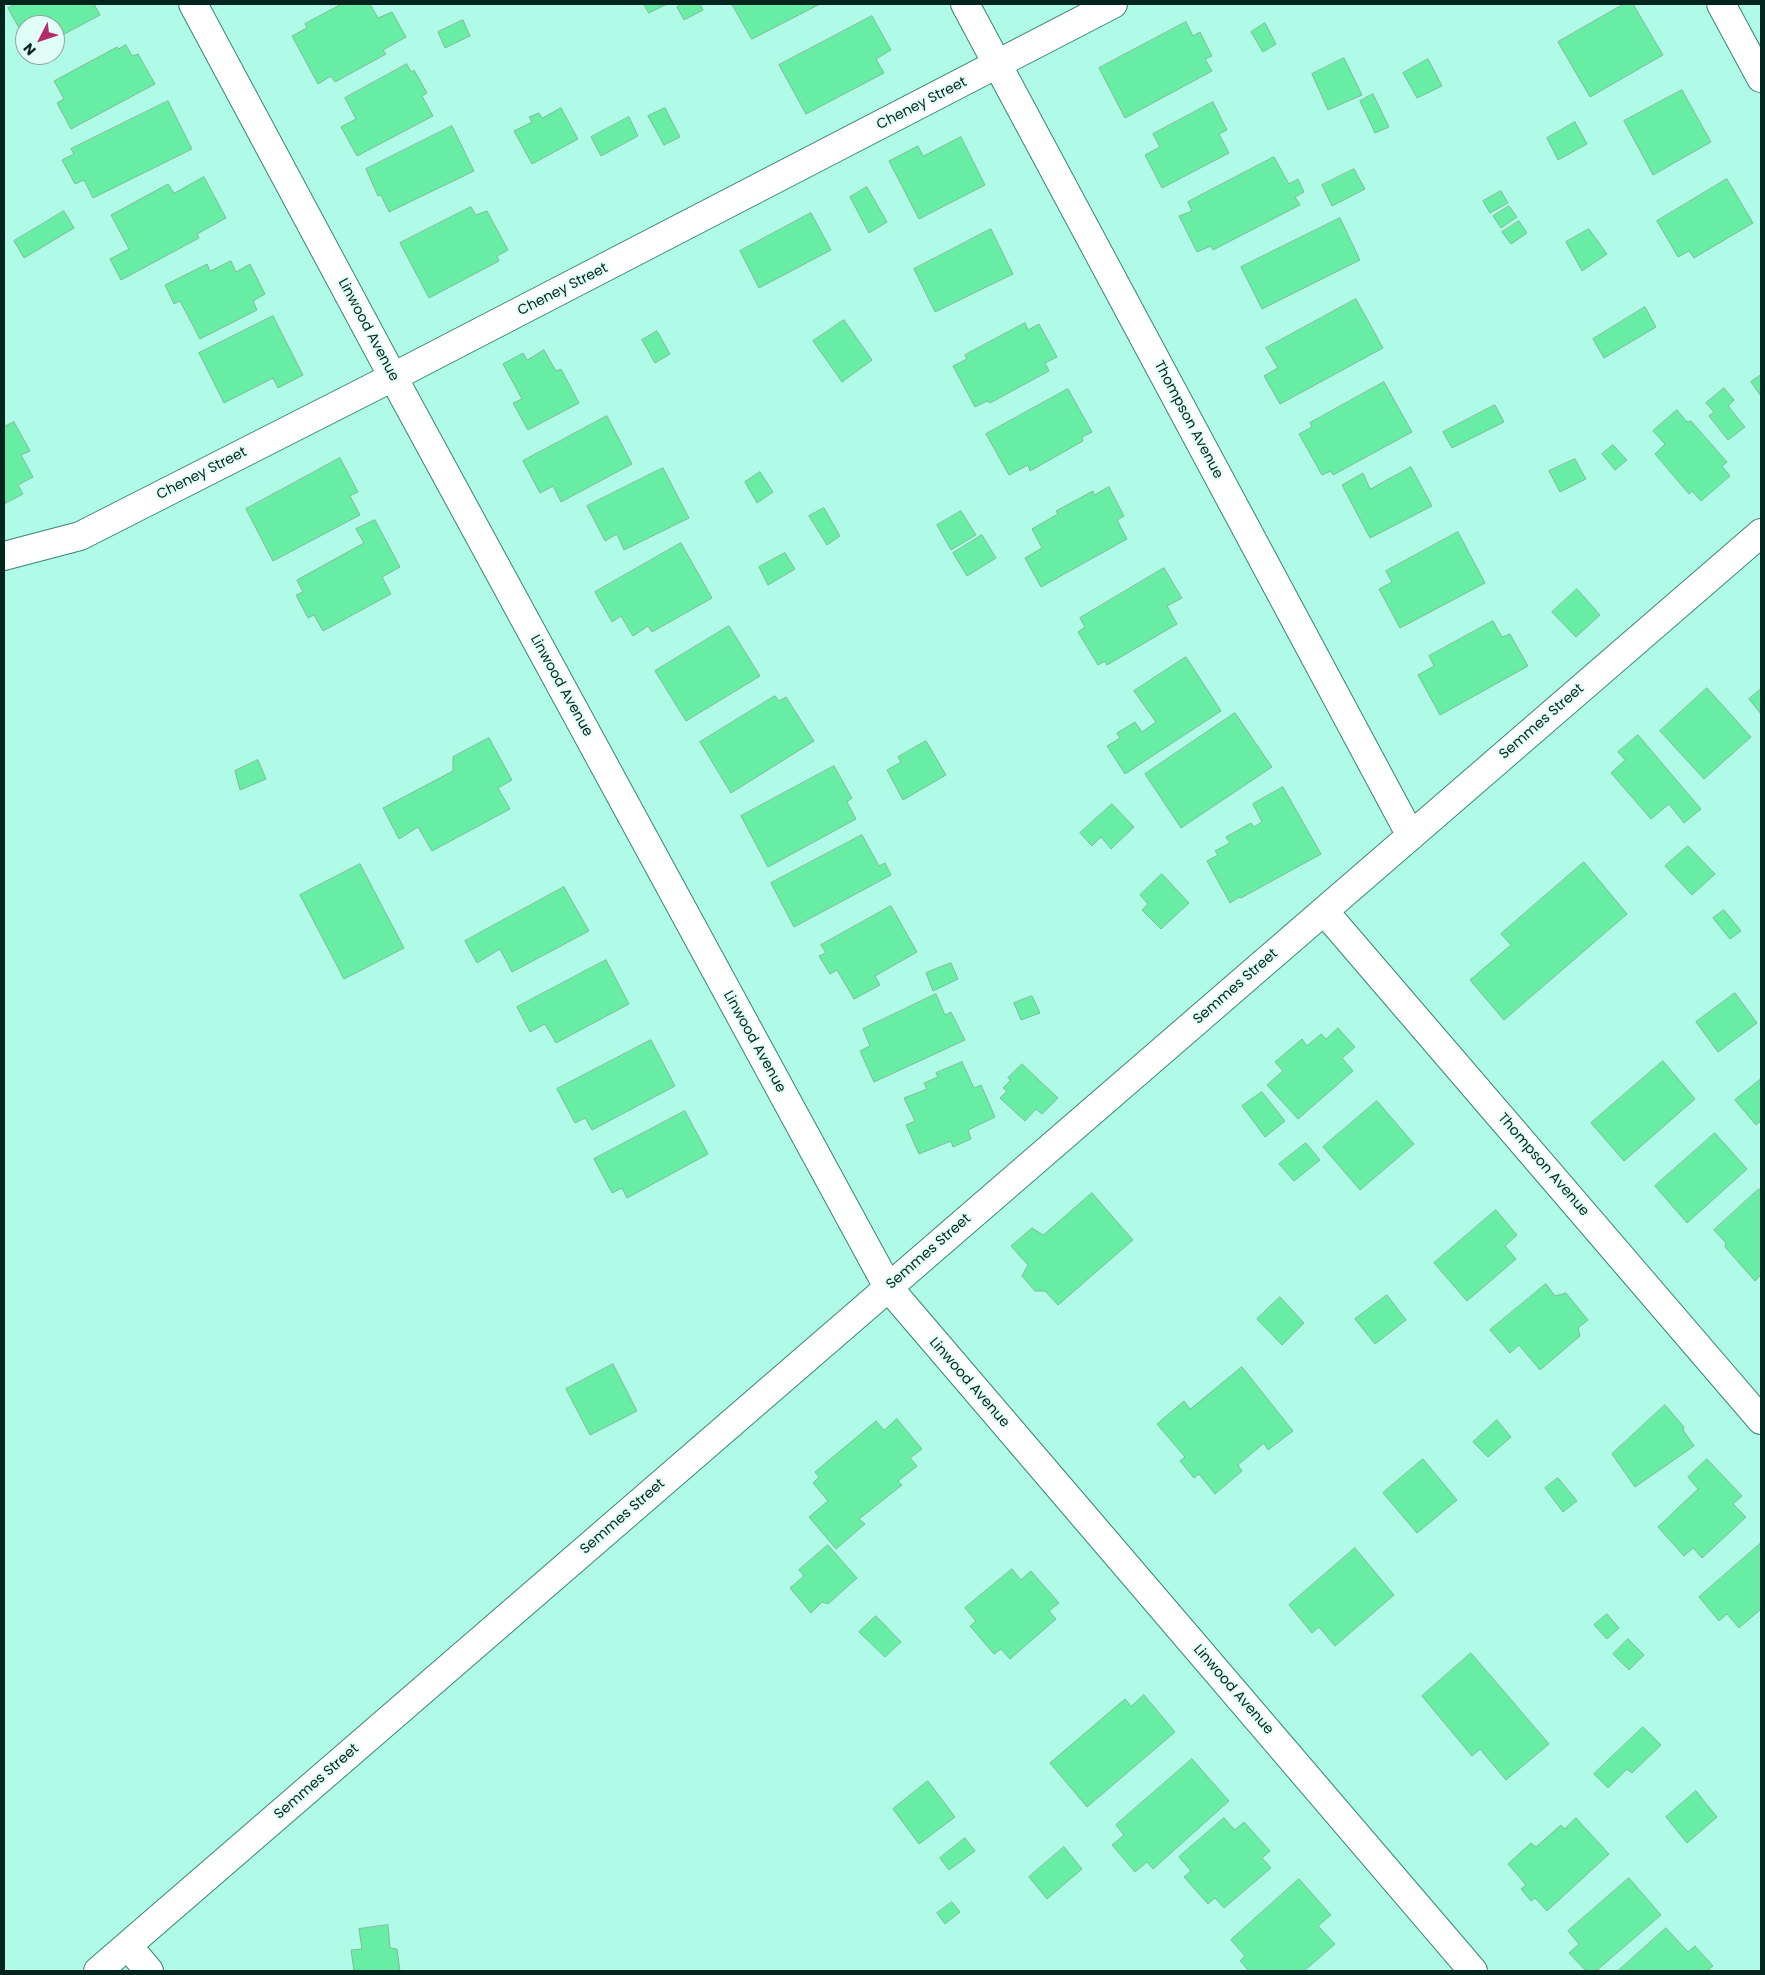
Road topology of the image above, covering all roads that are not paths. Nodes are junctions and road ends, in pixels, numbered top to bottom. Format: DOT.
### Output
graph roads {
  1 [pos="193,4"];
  2 [pos="965,4"];
  3 [pos="1113,4"];
  4 [pos="1721,4"];
  5 [pos="998,65"];
  6 [pos="1761,78"];
  7 [pos="393,378"];
  8 [pos="1759,541"];
  9 [pos="4,556"];
  10 [pos="1411,836"];
  11 [pos="1324,911"];
  12 [pos="888,1287"];
  13 [pos="1761,1420"];
  14 [pos="128,1946"];
  15 [pos="98,1971"];
  16 [pos="149,1971"];
  17 [pos="1473,1971"];
  1 -- 7 [label="street, Linwood Avenue"];
  2 -- 5 [label="street, Thompson Avenue"];
  3 -- 5 [label="street, Cheney Street"];
  4 -- 6 [label="street"];
  5 -- 7 [label="street, Cheney Street"];
  5 -- 10 [label="street, Thompson Avenue"];
  7 -- 9 [label="street, Cheney Street"];
  7 -- 12 [label="street, Linwood Avenue"];
  8 -- 10 [label="street, Semmes Street"];
  10 -- 11 [label="street, Semmes Street"];
  11 -- 12 [label="street, Semmes Street"];
  11 -- 13 [label="street, Thompson Avenue"];
  12 -- 14 [label="street, Semmes Street"];
  12 -- 17 [label="street, Linwood Avenue"];
  14 -- 15 [label="street, Semmes Street"];
  14 -- 16 [label="street"];
}
